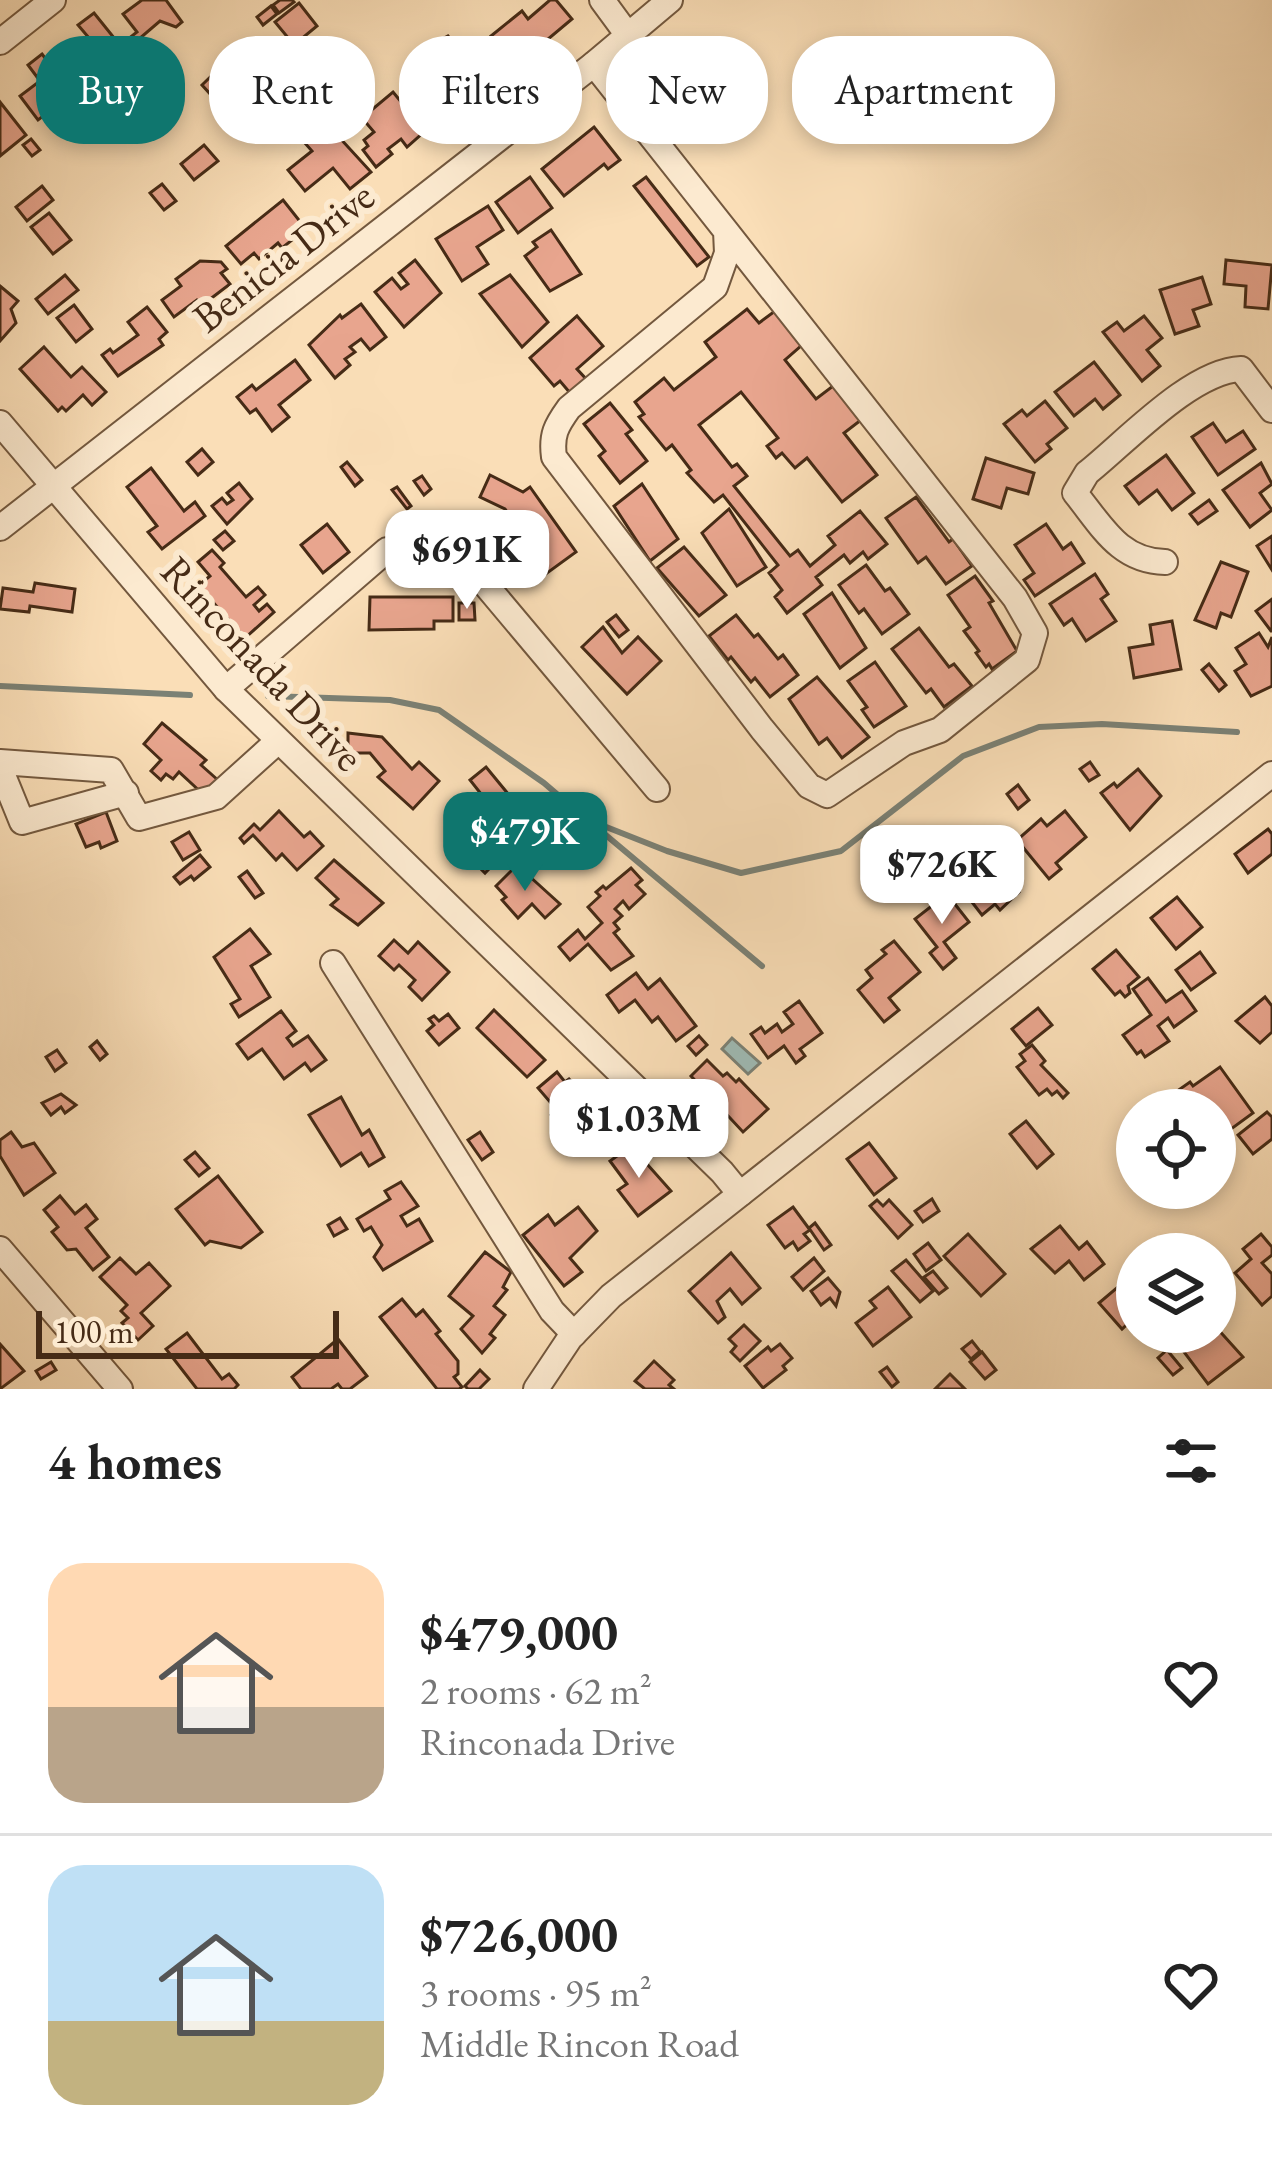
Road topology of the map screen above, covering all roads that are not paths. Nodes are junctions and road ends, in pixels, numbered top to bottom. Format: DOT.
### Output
graph roads {
  1 [pos="53,0"];
  2 [pos="602,0"];
  3 [pos="670,0"];
  4 [pos="627,34"];
  5 [pos="0,42"];
  6 [pos="594,64"];
  7 [pos="726,231"];
  8 [pos="1272,410"];
  9 [pos="0,424"];
  10 [pos="54,484"];
  11 [pos="0,528"];
  12 [pos="1165,562"];
  13 [pos="226,689"];
  14 [pos="278,741"];
  15 [pos="0,765"];
  16 [pos="1272,774"];
  17 [pos="657,789"];
  18 [pos="126,793"];
  19 [pos="333,963"];
  20 [pos="740,1195"];
  21 [pos="0,1250"];
  22 [pos="574,1334"];
  23 [pos="120,1389"];
  24 [pos="536,1389"];
  1 -- 5 [label="street"];
  2 -- 4 [label="street"];
  3 -- 4 [label="street, Benicia Drive"];
  4 -- 6 [label="street, Benicia Drive"];
  6 -- 7 [label="street"];
  6 -- 10 [label="street, Benicia Drive"];
  7 -- 7 [label="street"];
  8 -- 12 [label="street"];
  9 -- 10 [label="street, Rinconada Drive"];
  10 -- 11 [label="street, Benicia Drive"];
  10 -- 13 [label="street, Rinconada Drive"];
  13 -- 14 [label="street, Rinconada Drive"];
  13 -- 17 [label="street"];
  14 -- 18 [label="street"];
  14 -- 20 [label="street, Rinconada Drive"];
  15 -- 18 [label="street"];
  15 -- 18 [label="street"];
  16 -- 20 [label="street"];
  19 -- 22 [label="street"];
  20 -- 22 [label="street"];
  21 -- 23 [label="street"];
  22 -- 24 [label="street"];
}
